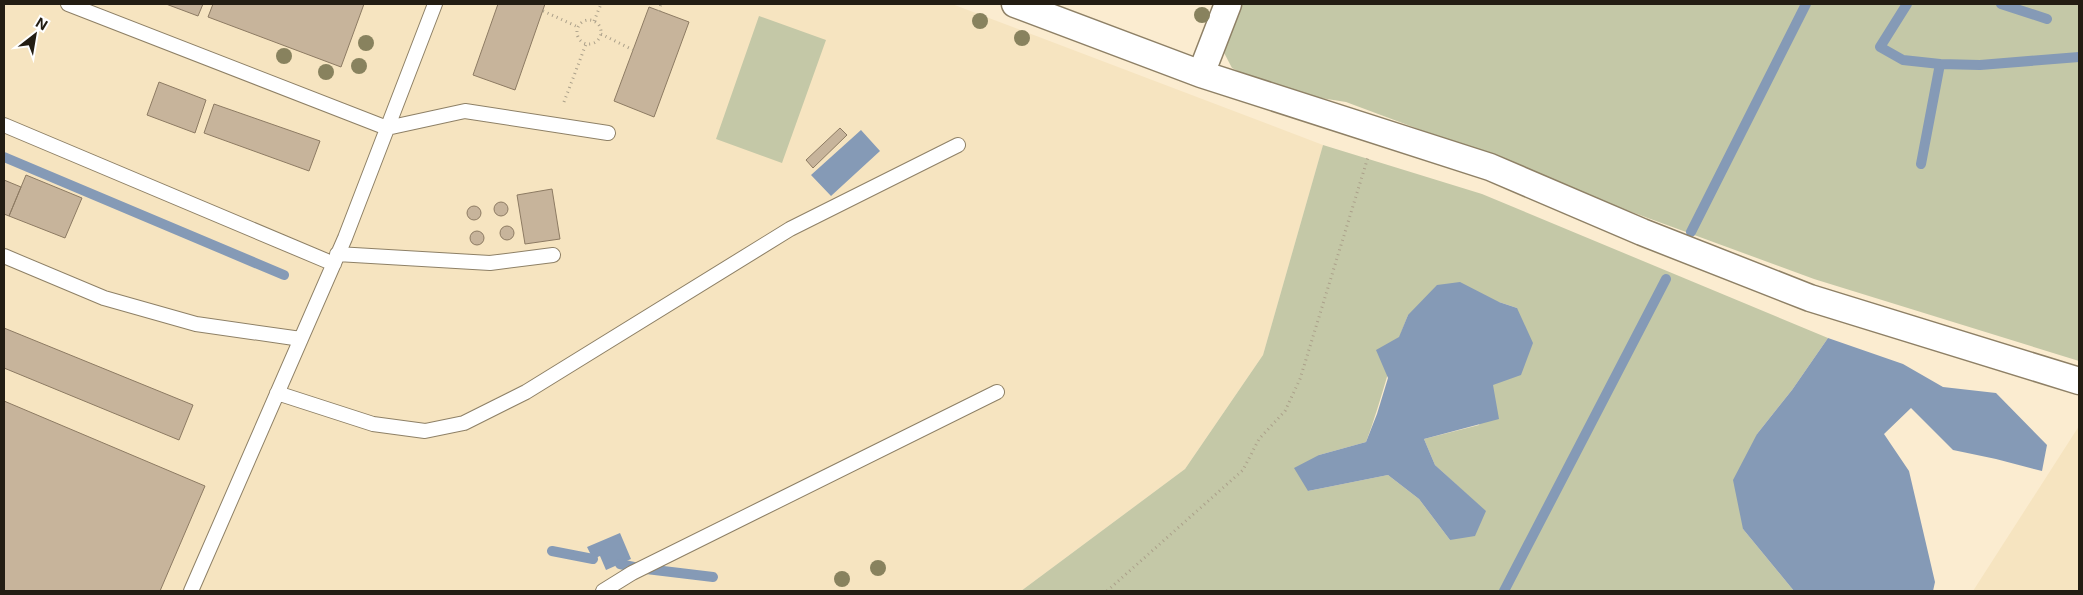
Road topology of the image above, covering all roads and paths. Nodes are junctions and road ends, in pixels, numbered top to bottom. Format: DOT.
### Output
graph roads {
  1 [pos="68,4"];
  2 [pos="435,4"];
  3 [pos="601,4"];
  4 [pos="661,4"];
  5 [pos="1015,4"];
  6 [pos="1228,4"];
  7 [pos="543,11"];
  8 [pos="659,11"];
  9 [pos="594,21"];
  10 [pos="578,27"];
  11 [pos="601,34"];
  12 [pos="586,44"];
  13 [pos="633,50"];
  14 [pos="1200,74"];
  15 [pos="4,124"];
  16 [pos="555,125"];
  17 [pos="387,128"];
  18 [pos="1376,130"];
  19 [pos="608,133"];
  20 [pos="958,144"];
  21 [pos="553,255"];
  22 [pos="4,256"];
  23 [pos="336,259"];
  24 [pos="301,339"];
  25 [pos="2079,381"];
  26 [pos="997,392"];
  27 [pos="277,394"];
  28 [pos="191,591"];
  29 [pos="603,591"];
  30 [pos="1107,591"];
  1 -- 17 [label="lane"];
  2 -- 17 [label="lane"];
  3 -- 9 [label="path"];
  4 -- 8 [label="path"];
  5 -- 14 [label="street"];
  6 -- 14 [label="street"];
  7 -- 10 [label="path"];
  9 -- 10 [label="path"];
  9 -- 11 [label="path"];
  10 -- 12 [label="path"];
  11 -- 12 [label="path"];
  11 -- 13 [label="path"];
  12 -- 16 [label="path"];
  14 -- 18 [label="street"];
  15 -- 23 [label="lane"];
  16 -- 17 [label="lane"];
  16 -- 19 [label="lane"];
  17 -- 23 [label="lane"];
  18 -- 25 [label="street"];
  18 -- 30 [label="path"];
  20 -- 27 [label="lane"];
  21 -- 23 [label="lane"];
  22 -- 24 [label="lane"];
  23 -- 24 [label="lane"];
  24 -- 27 [label="lane"];
  26 -- 29 [label="lane"];
  27 -- 28 [label="lane"];
}
